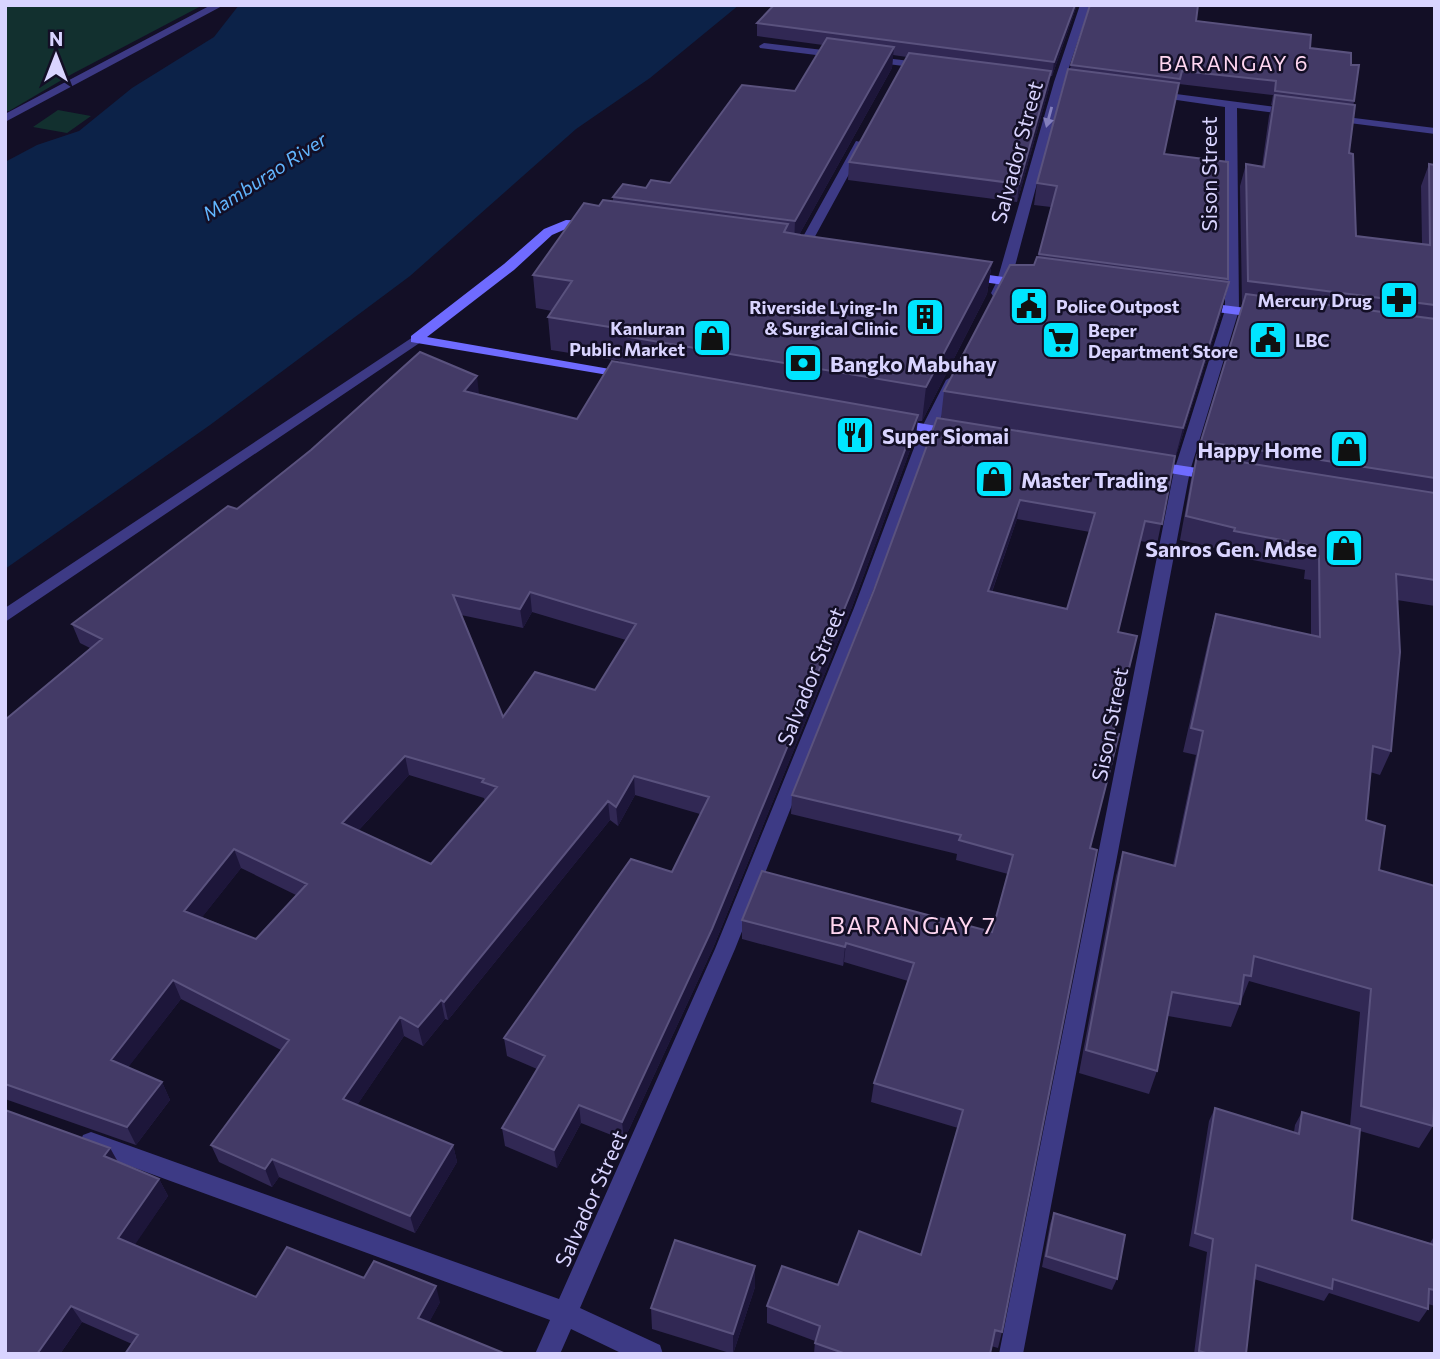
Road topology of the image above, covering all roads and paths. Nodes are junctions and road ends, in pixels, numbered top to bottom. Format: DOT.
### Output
graph roads {
  1 [pos="219,5"];
  2 [pos="1085,5"];
  3 [pos="764,46"];
  4 [pos="904,63"];
  5 [pos="942,68"];
  6 [pos="897,75"];
  7 [pos="1138,92"];
  8 [pos="1231,104"];
  9 [pos="1299,113"];
  10 [pos="1312,115"];
  11 [pos="5,119"];
  12 [pos="1435,131"];
  13 [pos="865,134"];
  14 [pos="603,226"];
  15 [pos="800,253"];
  16 [pos="950,274"];
  17 [pos="1004,281"];
  18 [pos="1044,286"];
  19 [pos="1178,303"];
  20 [pos="992,306"];
  21 [pos="1232,310"];
  22 [pos="1272,315"];
  23 [pos="416,340"];
  24 [pos="960,367"];
  25 [pos="645,379"];
  26 [pos="874,419"];
  27 [pos="928,429"];
  28 [pos="968,435"];
  29 [pos="1142,464"];
  30 [pos="1182,471"];
  31 [pos="1235,479"];
  32 [pos="5,616"];
  33 [pos="70,1135"];
  34 [pos="564,1313"];
  35 [pos="547,1354"];
  36 [pos="651,1354"];
  37 [pos="1011,1354"];
  1 -- 11 [label="street"];
  2 -- 17 [label="street, Salvador Street, one-way"];
  3 -- 4 [label="street"];
  4 -- 5 [label="street"];
  4 -- 6 [label="street"];
  7 -- 8 [label="street"];
  8 -- 9 [label="street"];
  8 -- 21 [label="street, Sison Street"];
  10 -- 12 [label="street"];
  13 -- 15 [label="street"];
  14 -- 23 [label="street"];
  16 -- 17 [label="street"];
  17 -- 18 [label="street"];
  17 -- 20 [label="street, Salvador Street"];
  19 -- 21 [label="street"];
  21 -- 22 [label="street"];
  21 -- 30 [label="street, Sison Street"];
  23 -- 25 [label="street"];
  23 -- 32 [label="street"];
  24 -- 27 [label="street, Salvador Street"];
  26 -- 27 [label="street"];
  27 -- 28 [label="street"];
  27 -- 34 [label="street, Salvador Street"];
  29 -- 30 [label="street"];
  30 -- 31 [label="street"];
  30 -- 37 [label="street, Sison Street"];
  33 -- 34 [label="street"];
  34 -- 35 [label="street, Salvador Street"];
  34 -- 36 [label="street"];
}
